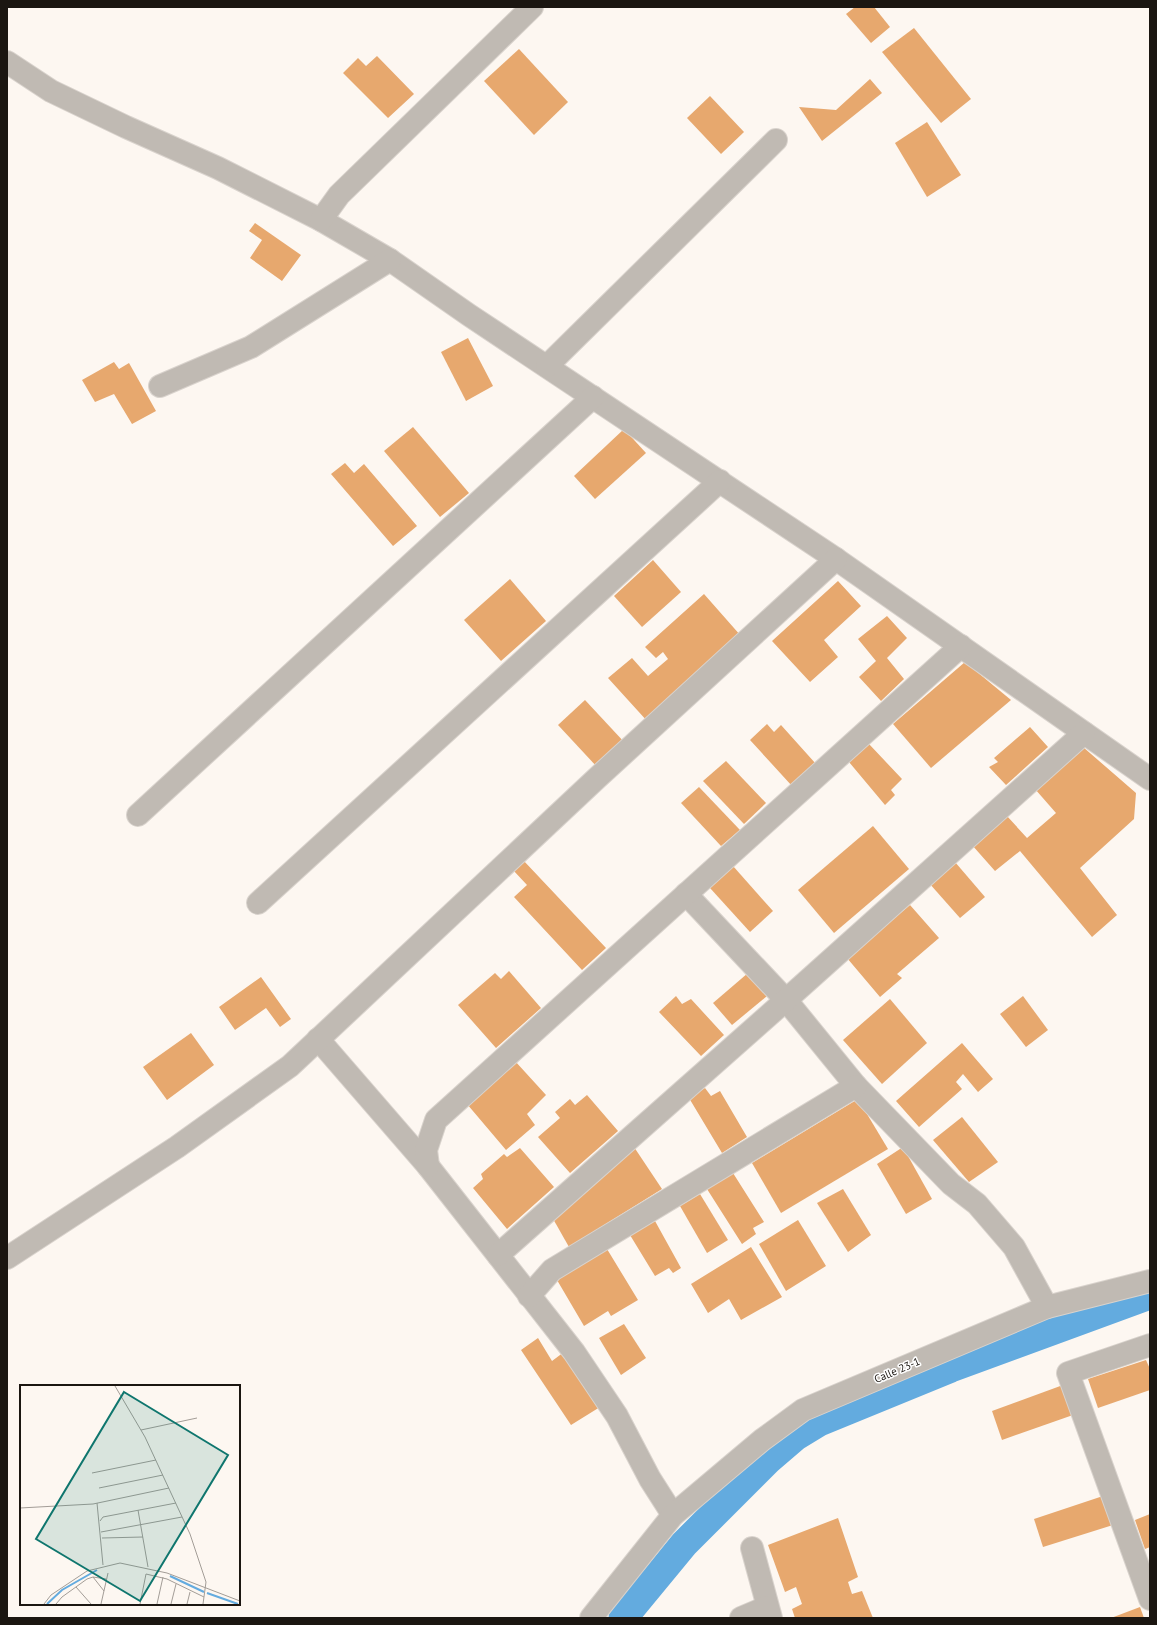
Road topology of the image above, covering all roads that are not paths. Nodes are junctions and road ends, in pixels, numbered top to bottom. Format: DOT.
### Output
graph roads {
  1 [pos="532,7"];
  2 [pos="7,62"];
  3 [pos="776,140"];
  4 [pos="321,220"];
  5 [pos="390,260"];
  6 [pos="547,366"];
  7 [pos="160,386"];
  8 [pos="593,397"];
  9 [pos="720,481"];
  10 [pos="836,559"];
  11 [pos="961,646"];
  12 [pos="1084,733"];
  13 [pos="1150,779"];
  14 [pos="138,815"];
  15 [pos="686,894"];
  16 [pos="258,903"];
  17 [pos="786,1000"];
  18 [pos="318,1039"];
  19 [pos="856,1086"];
  20 [pos="428,1166"];
  21 [pos="498,1255"];
  22 [pos="7,1258"];
  23 [pos="1150,1281"];
  24 [pos="529,1296"];
  25 [pos="1047,1307"];
  26 [pos="1150,1345"];
  27 [pos="673,1515"];
  28 [pos="752,1548"];
  29 [pos="1150,1599"];
  30 [pos="769,1612"];
  31 [pos="591,1618"];
  32 [pos="741,1618"];
  1 -- 4 [label="street"];
  2 -- 4 [label="street"];
  3 -- 6 [label="street"];
  4 -- 5 [label="street"];
  5 -- 6 [label="street"];
  5 -- 7 [label="street"];
  6 -- 8 [label="street"];
  8 -- 9 [label="street"];
  8 -- 14 [label="street"];
  9 -- 10 [label="street"];
  9 -- 16 [label="street"];
  10 -- 11 [label="street"];
  10 -- 18 [label="street"];
  11 -- 12 [label="street"];
  11 -- 15 [label="street"];
  12 -- 13 [label="street"];
  12 -- 17 [label="street"];
  15 -- 17 [label="street"];
  15 -- 20 [label="street"];
  17 -- 19 [label="street"];
  17 -- 21 [label="street"];
  18 -- 20 [label="street"];
  18 -- 22 [label="street"];
  19 -- 24 [label="street"];
  19 -- 25 [label="street"];
  20 -- 21 [label="street"];
  21 -- 24 [label="street"];
  23 -- 25 [label="street, Calle 23-1"];
  24 -- 27 [label="street"];
  25 -- 27 [label="street, Calle 23-1"];
  26 -- 29 [label="street"];
  27 -- 31 [label="street, Calle 23-1"];
  28 -- 30 [label="street"];
  30 -- 32 [label="street"];
}
